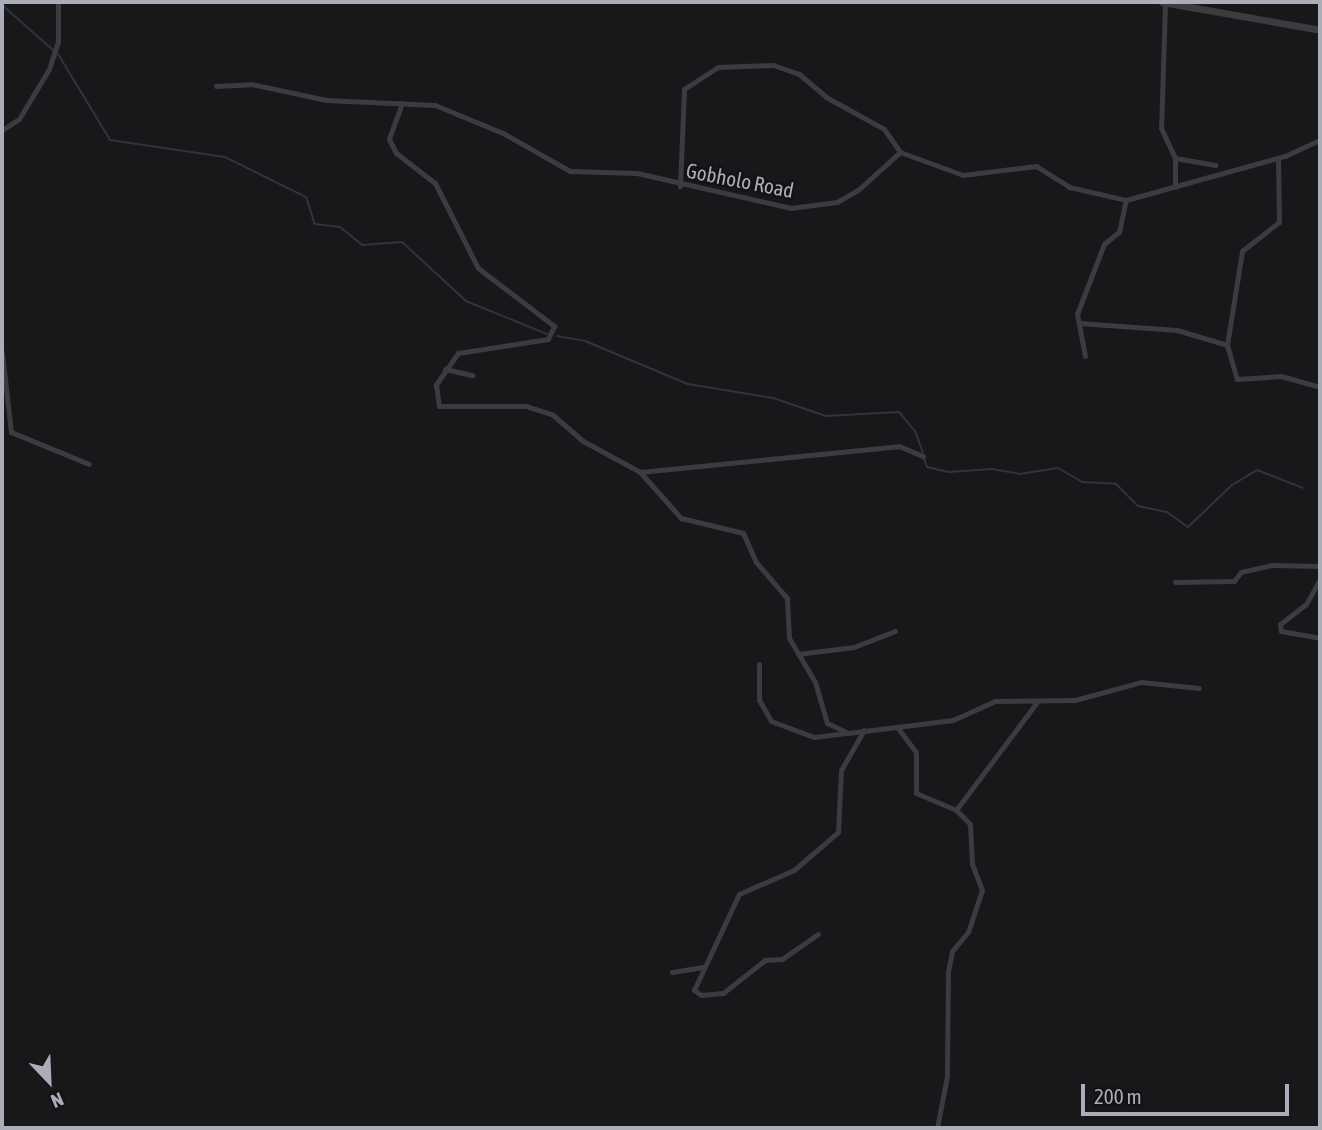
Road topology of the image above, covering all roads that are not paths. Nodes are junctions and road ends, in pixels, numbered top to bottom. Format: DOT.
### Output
graph roads {
  1 [pos="58,2"];
  2 [pos="1164,3"];
  3 [pos="1320,30"];
  4 [pos="216,86"];
  5 [pos="402,103"];
  6 [pos="4,127"];
  7 [pos="1320,140"];
  8 [pos="900,152"];
  9 [pos="1175,158"];
  10 [pos="1278,158"];
  11 [pos="1215,165"];
  12 [pos="680,186"];
  13 [pos="1175,187"];
  14 [pos="1126,200"];
  15 [pos="1079,323"];
  16 [pos="1227,345"];
  17 [pos="2,353"];
  18 [pos="1085,356"];
  19 [pos="445,369"];
  20 [pos="472,375"];
  21 [pos="1320,387"];
  22 [pos="5,405"];
  23 [pos="923,456"];
  24 [pos="89,464"];
  25 [pos="639,472"];
  26 [pos="1320,566"];
  27 [pos="1320,579"];
  28 [pos="1175,582"];
  29 [pos="895,631"];
  30 [pos="1320,638"];
  31 [pos="798,654"];
  32 [pos="759,664"];
  33 [pos="1199,688"];
  34 [pos="1037,702"];
  35 [pos="897,727"];
  36 [pos="864,730"];
  37 [pos="848,733"];
  38 [pos="956,810"];
  39 [pos="818,934"];
  40 [pos="705,967"];
  41 [pos="672,972"];
  42 [pos="937,1128"];
  1 -- 6 [label="street"];
  2 -- 3 [label="street"];
  2 -- 9 [label="street"];
  4 -- 5 [label="street, Gobholo Road"];
  5 -- 12 [label="street, Gobholo Road"];
  5 -- 19 [label="street"];
  7 -- 10 [label="street"];
  8 -- 12 [label="street, Gobholo Road"];
  8 -- 12 [label="street"];
  8 -- 14 [label="street"];
  9 -- 11 [label="street"];
  9 -- 13 [label="street"];
  10 -- 13 [label="street"];
  10 -- 16 [label="street"];
  13 -- 14 [label="street"];
  14 -- 15 [label="street"];
  15 -- 16 [label="street"];
  15 -- 18 [label="street"];
  16 -- 21 [label="street"];
  17 -- 22 [label="street"];
  19 -- 20 [label="street"];
  19 -- 25 [label="street"];
  22 -- 24 [label="street"];
  23 -- 25 [label="street"];
  25 -- 31 [label="street"];
  26 -- 28 [label="street"];
  27 -- 30 [label="street"];
  29 -- 31 [label="street"];
  31 -- 37 [label="street"];
  32 -- 37 [label="street"];
  33 -- 34 [label="street"];
  34 -- 35 [label="street"];
  34 -- 38 [label="street"];
  35 -- 36 [label="street"];
  35 -- 38 [label="street"];
  36 -- 37 [label="street"];
  36 -- 40 [label="street"];
  38 -- 42 [label="street"];
  39 -- 40 [label="street"];
  40 -- 41 [label="street"];
}
